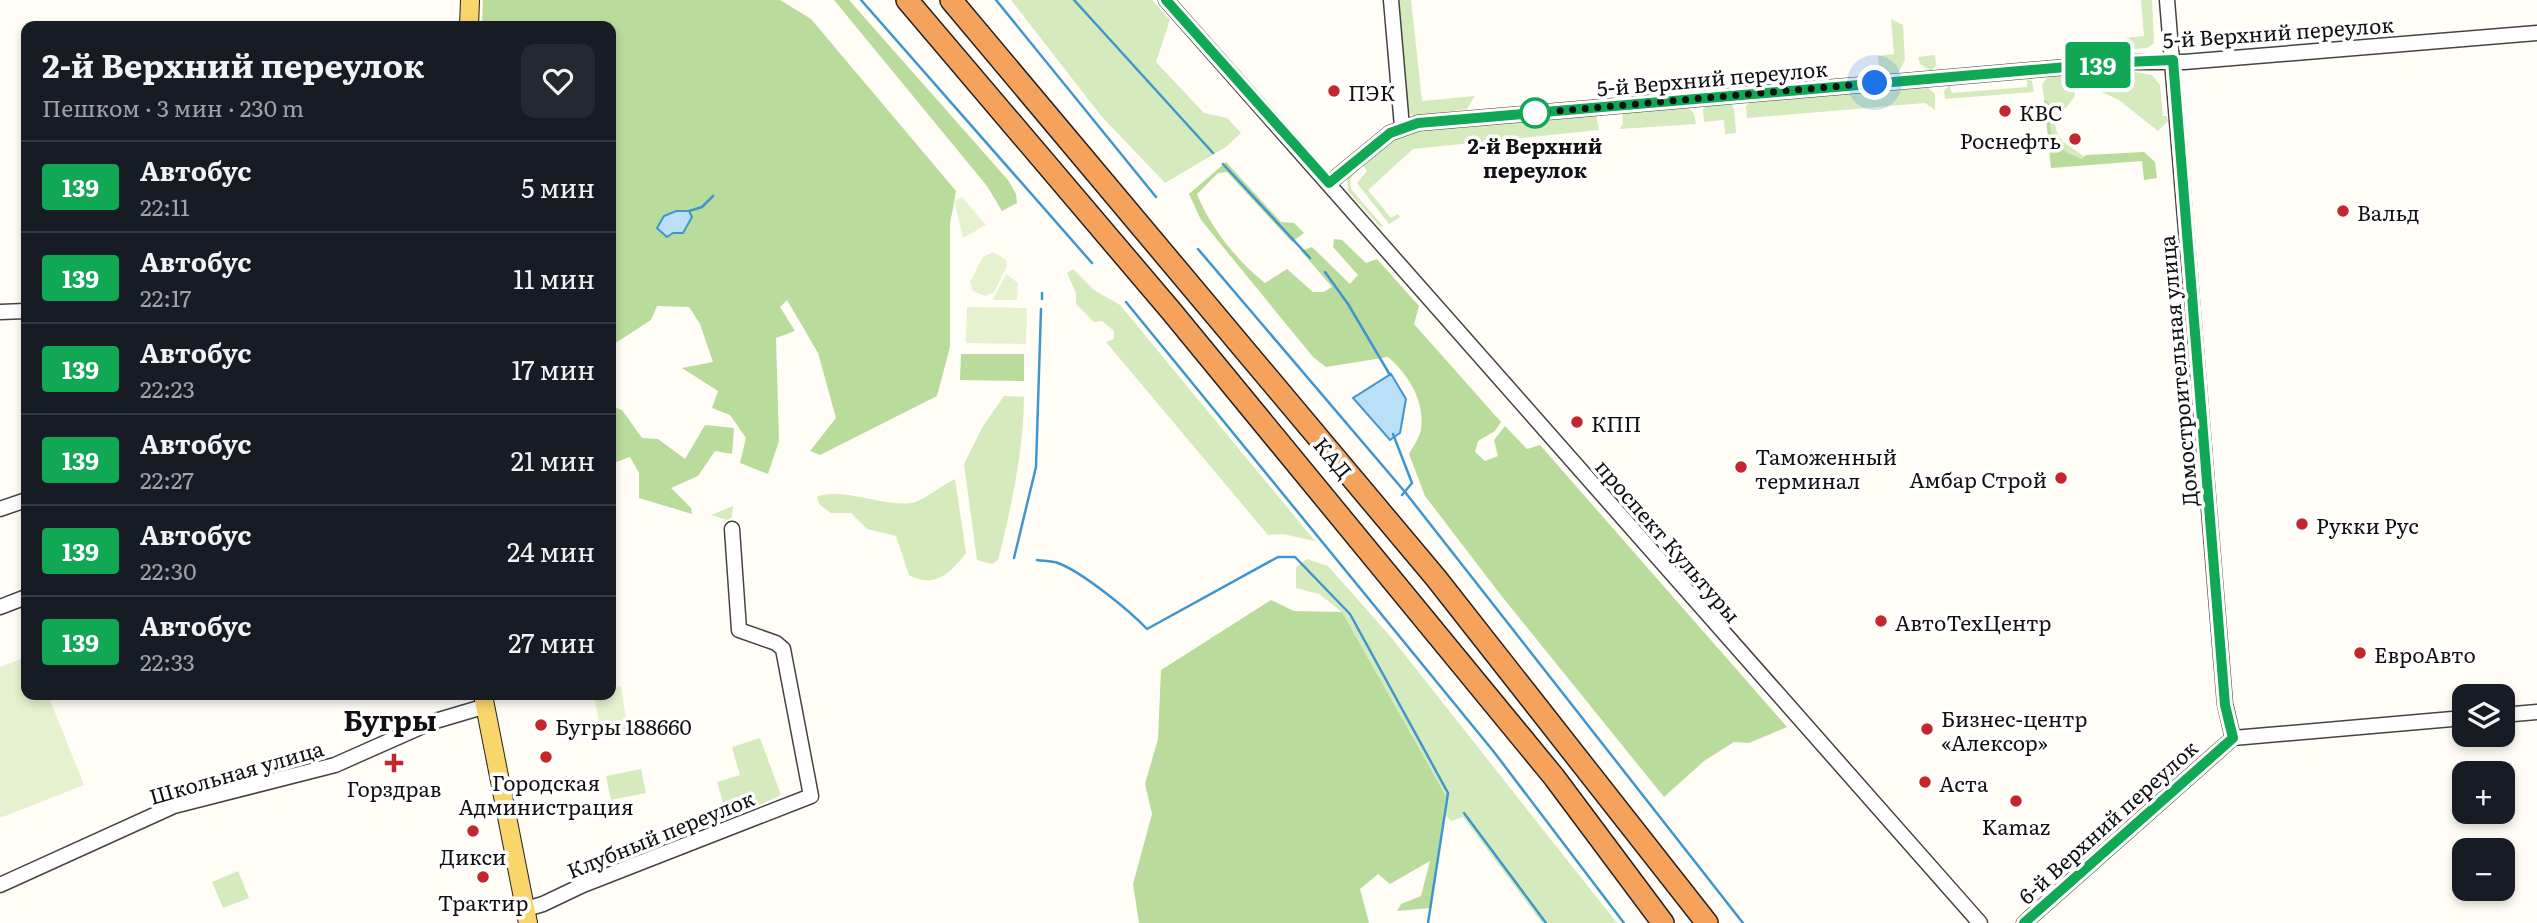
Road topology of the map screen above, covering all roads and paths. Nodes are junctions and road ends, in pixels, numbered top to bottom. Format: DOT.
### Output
graph roads {
  1 [pos="470,0"];
  2 [pos="907,0"];
  3 [pos="951,0"];
  4 [pos="1166,0"];
  5 [pos="1391,0"];
  6 [pos="2168,0"];
  7 [pos="469,21"];
  8 [pos="2537,33"];
  9 [pos="2173,60"];
  10 [pos="1402,127"];
  11 [pos="1329,183"];
  12 [pos="21,310"];
  13 [pos="0,312"];
  14 [pos="21,502"];
  15 [pos="0,509"];
  16 [pos="732,529"];
  17 [pos="21,599"];
  18 [pos="0,607"];
  19 [pos="484,701"];
  20 [pos="2537,712"];
  21 [pos="2515,714"];
  22 [pos="2452,720"];
  23 [pos="2233,738"];
  24 [pos="0,885"];
  25 [pos="527,916"];
  26 [pos="1663,923"];
  27 [pos="1707,923"];
  28 [pos="1980,923"];
  29 [pos="2024,923"];
  1 -- 7 [label="main road"];
  2 -- 26 [label="highway, КАД"];
  3 -- 27 [label="highway, КАД"];
  4 -- 11 [label="street, проспект Культуры"];
  5 -- 10 [label="street"];
  6 -- 9 [label="street, Домостроительная улица"];
  8 -- 9 [label="street, 5-й Верхний переулок"];
  9 -- 10 [label="street, 5-й Верхний переулок"];
  9 -- 23 [label="street, Домостроительная улица"];
  10 -- 11 [label="street, 5-й Верхний переулок"];
  11 -- 28 [label="street, проспект Культуры"];
  12 -- 13 [label="street"];
  14 -- 15 [label="street"];
  16 -- 25 [label="street, Клубный переулок"];
  17 -- 18 [label="street"];
  19 -- 24 [label="street, Школьная улица"];
  19 -- 25 [label="main road"];
  20 -- 21 [label="street"];
  22 -- 23 [label="street"];
  23 -- 29 [label="street, 6-й Верхний переулок"];
}
